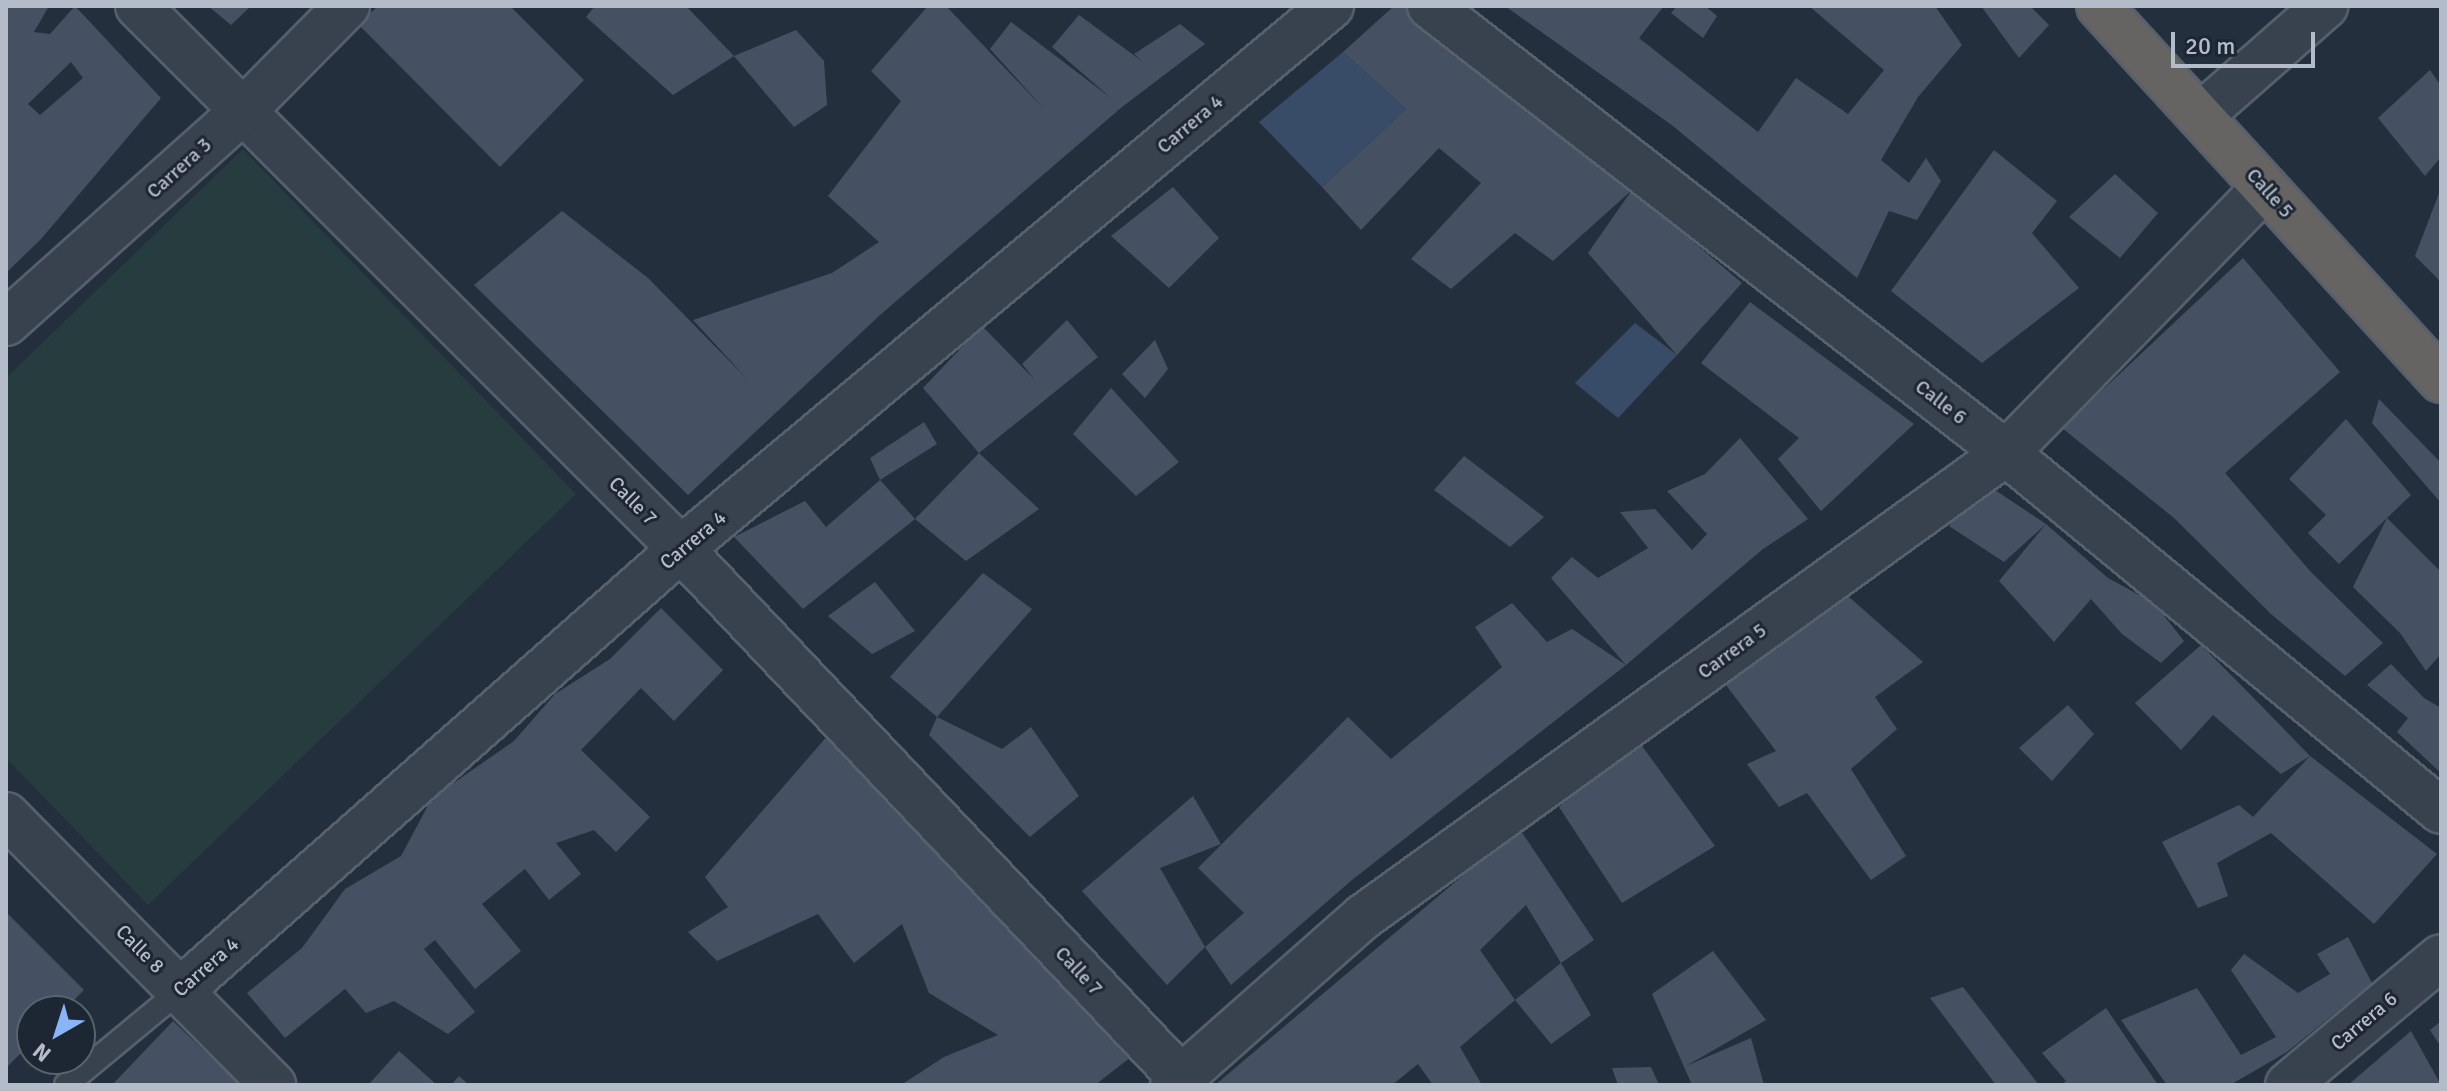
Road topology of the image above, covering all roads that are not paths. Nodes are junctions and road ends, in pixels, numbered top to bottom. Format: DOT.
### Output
graph roads {
  1 [pos="138,6"];
  2 [pos="347,6"];
  3 [pos="1331,6"];
  4 [pos="1430,6"];
  5 [pos="2099,6"];
  6 [pos="2325,6"];
  7 [pos="243,111"];
  8 [pos="2200,116"];
  9 [pos="2265,188"];
  10 [pos="6,323"];
  11 [pos="2441,380"];
  12 [pos="2006,453"];
  13 [pos="681,549"];
  14 [pos="2441,811"];
  15 [pos="6,815"];
  16 [pos="2441,957"];
  17 [pos="181,990"];
  18 [pos="1177,1082"];
  19 [pos="66,1085"];
  20 [pos="273,1085"];
  21 [pos="2288,1085"];
  1 -- 7 [label="street, Calle 7"];
  2 -- 7 [label="street, Carrera 3"];
  3 -- 13 [label="street, Carrera 4"];
  4 -- 12 [label="street, Calle 6"];
  5 -- 8 [label="highway, Calle 5"];
  6 -- 8 [label="street"];
  7 -- 10 [label="street, Carrera 3"];
  7 -- 13 [label="street, Calle 7"];
  8 -- 9 [label="highway, Calle 5"];
  9 -- 11 [label="highway, Calle 5"];
  9 -- 12 [label="street, Carrera 5"];
  12 -- 14 [label="street, Calle 6"];
  12 -- 18 [label="street, Carrera 5"];
  13 -- 17 [label="street, Carrera 4"];
  13 -- 18 [label="street, Calle 7"];
  15 -- 17 [label="street, Calle 8"];
  16 -- 21 [label="street, Carrera 6"];
  17 -- 19 [label="lane, Carrera 4"];
  17 -- 20 [label="street, Calle 8"];
}
